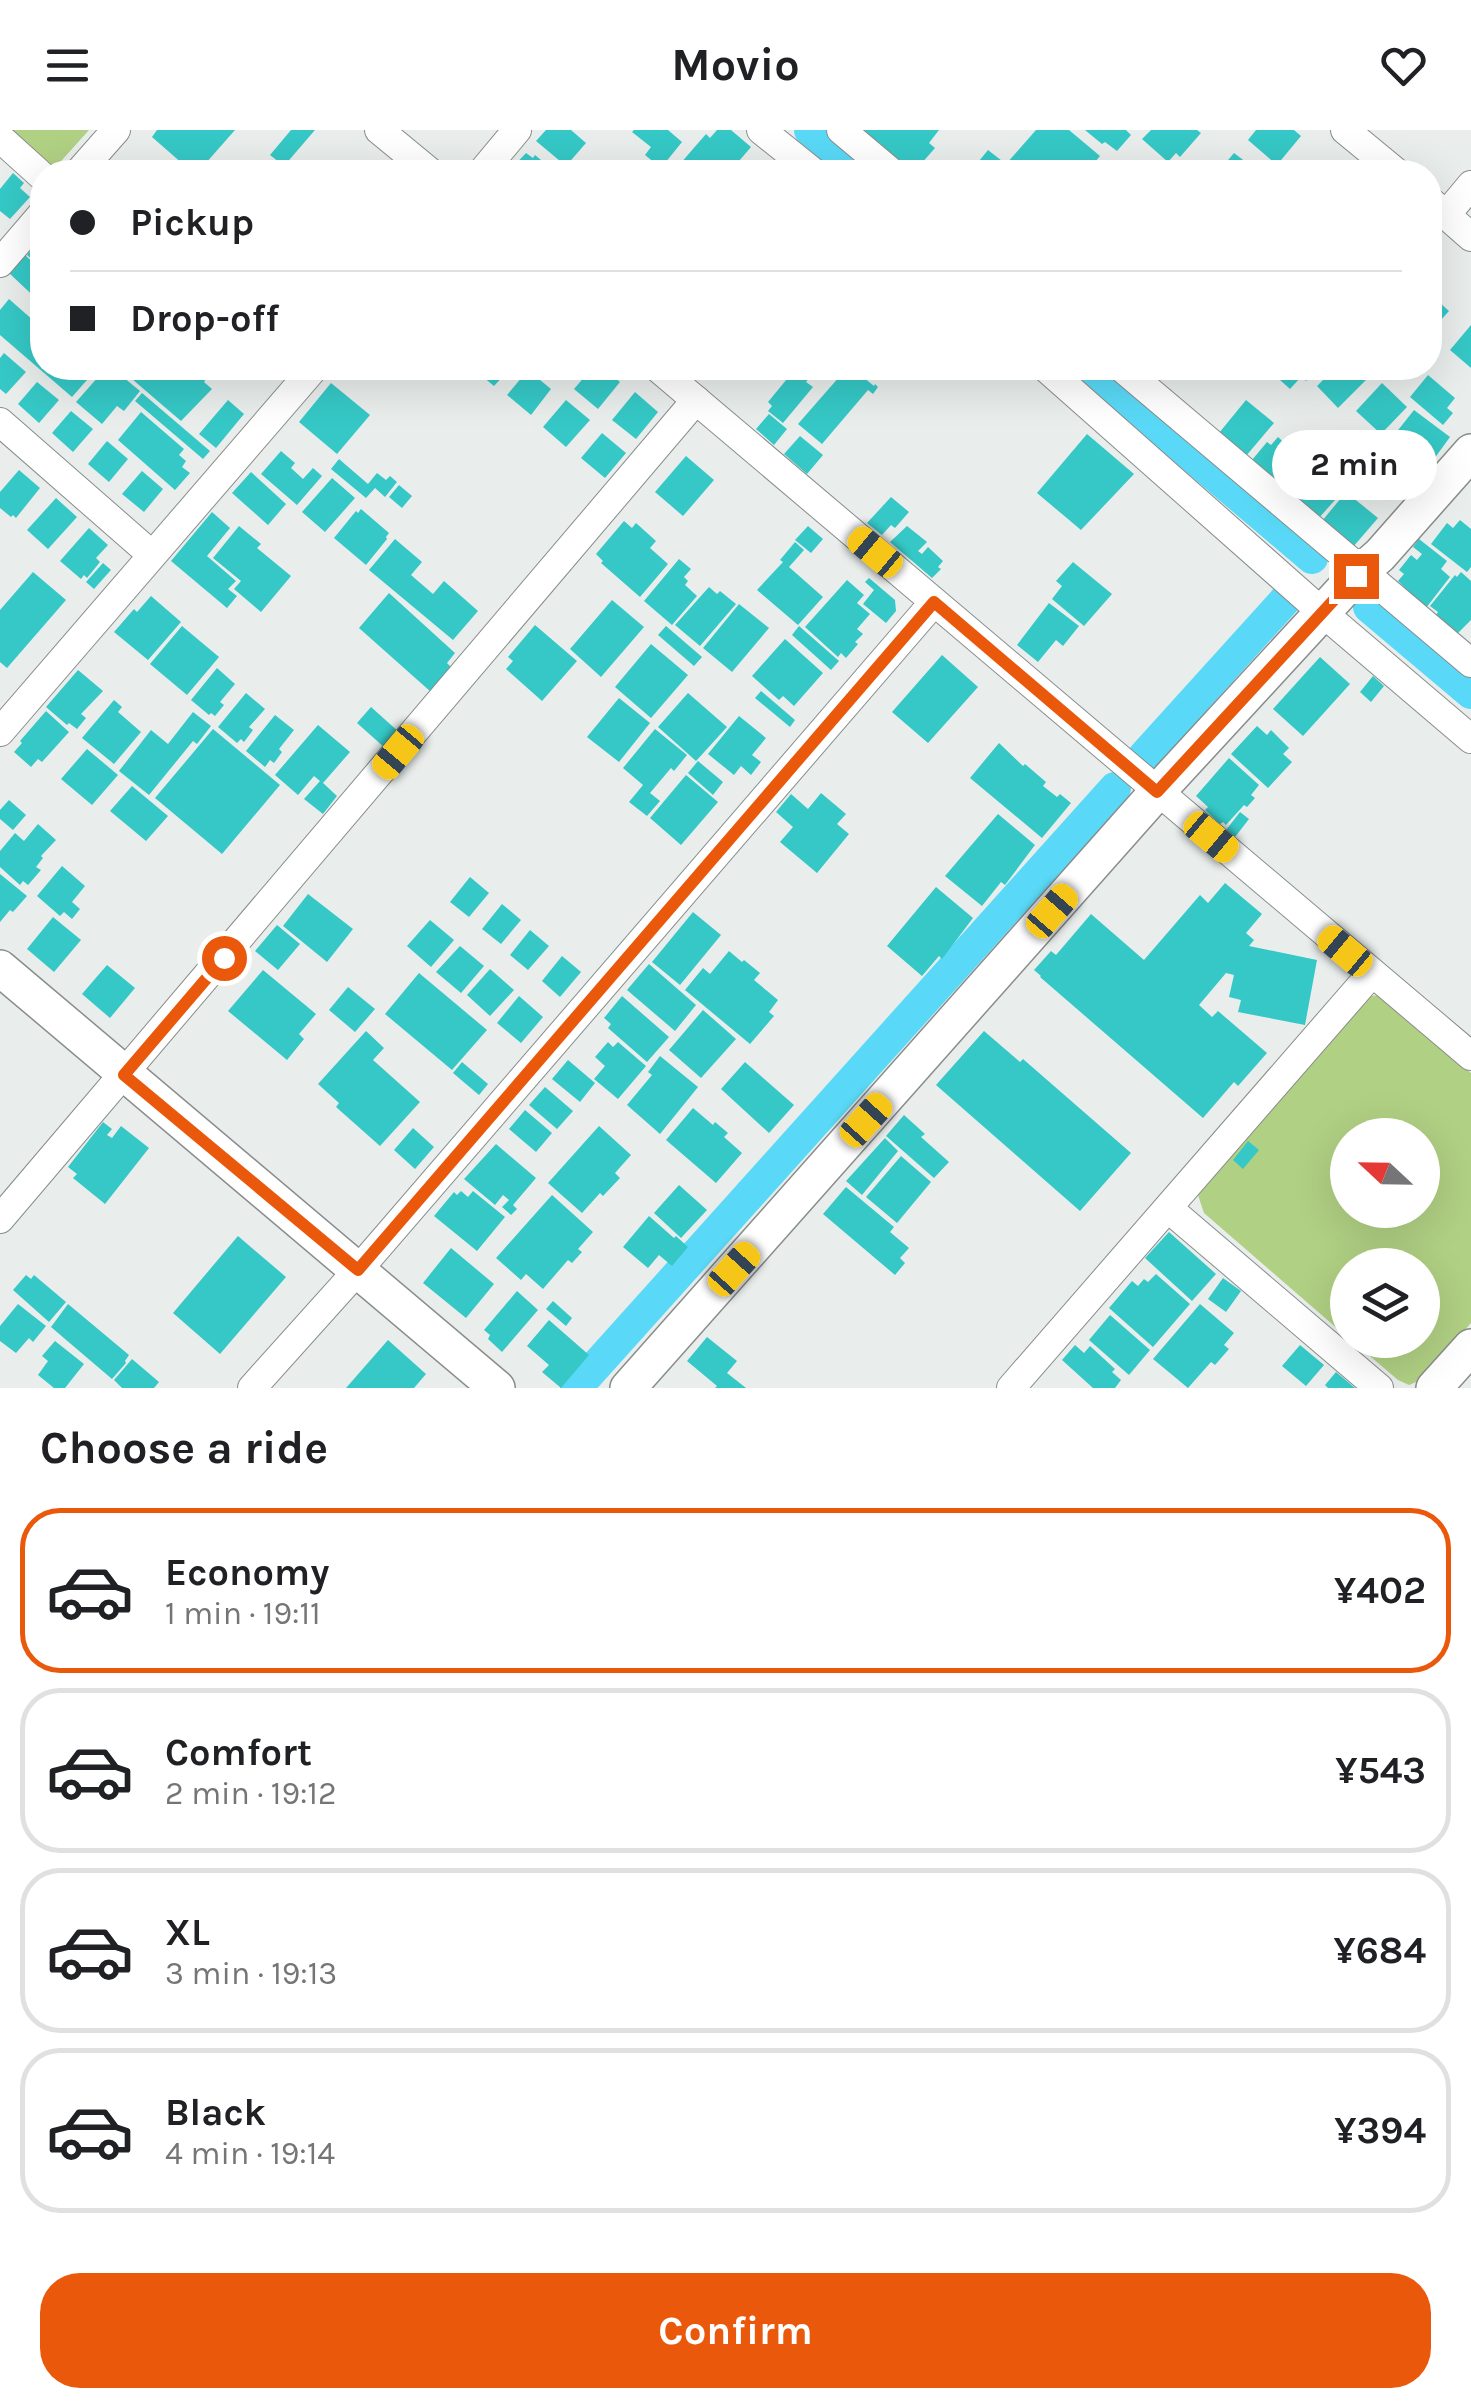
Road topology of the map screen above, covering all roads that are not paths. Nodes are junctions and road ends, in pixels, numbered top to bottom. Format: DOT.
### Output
graph roads {
  1 [pos="116,130"];
  2 [pos="378,130"];
  3 [pos="518,130"];
  4 [pos="761,130"];
  5 [pos="841,130"];
  6 [pos="1346,130"];
  7 [pos="0,138"];
  8 [pos="90,160"];
  9 [pos="415,160"];
  10 [pos="492,160"];
  11 [pos="799,160"];
  12 [pos="877,160"];
  13 [pos="1382,160"];
  14 [pos="30,165"];
  15 [pos="1471,185"];
  16 [pos="1442,205"];
  17 [pos="1442,212"];
  18 [pos="30,228"];
  19 [pos="1471,237"];
  20 [pos="0,263"];
  21 [pos="304,380"];
  22 [pos="672,380"];
  23 [pos="1062,380"];
  24 [pos="1134,380"];
  25 [pos="696,400"];
  26 [pos="0,422"];
  27 [pos="1471,452"];
  28 [pos="152,554"];
  29 [pos="1343,590"];
  30 [pos="934,602"];
  31 [pos="1471,664"];
  32 [pos="0,732"];
  33 [pos="1471,739"];
  34 [pos="1157,792"];
  35 [pos="0,968"];
  36 [pos="1372,974"];
  37 [pos="1471,1056"];
  38 [pos="124,1075"];
  39 [pos="1169,1209"];
  40 [pos="0,1219"];
  41 [pos="358,1270"];
  42 [pos="1471,1347"];
  43 [pos="252,1388"];
  44 [pos="497,1388"];
  45 [pos="628,1388"];
  46 [pos="1011,1388"];
  47 [pos="1379,1388"];
  48 [pos="1434,1388"];
  1 -- 8 [label="street"];
  2 -- 9 [label="street"];
  3 -- 10 [label="street"];
  4 -- 11 [label="street"];
  5 -- 12 [label="street"];
  6 -- 13 [label="street"];
  7 -- 14 [label="street"];
  15 -- 16 [label="street"];
  17 -- 19 [label="street"];
  18 -- 20 [label="street"];
  21 -- 28 [label="street"];
  22 -- 25 [label="street"];
  23 -- 29 [label="street"];
  24 -- 29 [label="street"];
  25 -- 30 [label="street"];
  25 -- 38 [label="street"];
  26 -- 28 [label="street"];
  27 -- 29 [label="street"];
  28 -- 32 [label="street"];
  29 -- 31 [label="street"];
  29 -- 33 [label="street"];
  29 -- 34 [label="street"];
  30 -- 34 [label="street"];
  30 -- 41 [label="street"];
  34 -- 36 [label="street"];
  34 -- 45 [label="street"];
  35 -- 38 [label="street"];
  36 -- 37 [label="street"];
  36 -- 39 [label="street"];
  38 -- 40 [label="street"];
  38 -- 41 [label="street"];
  39 -- 46 [label="street"];
  39 -- 47 [label="street"];
  41 -- 43 [label="street"];
  41 -- 44 [label="street"];
  42 -- 48 [label="street"];
}
